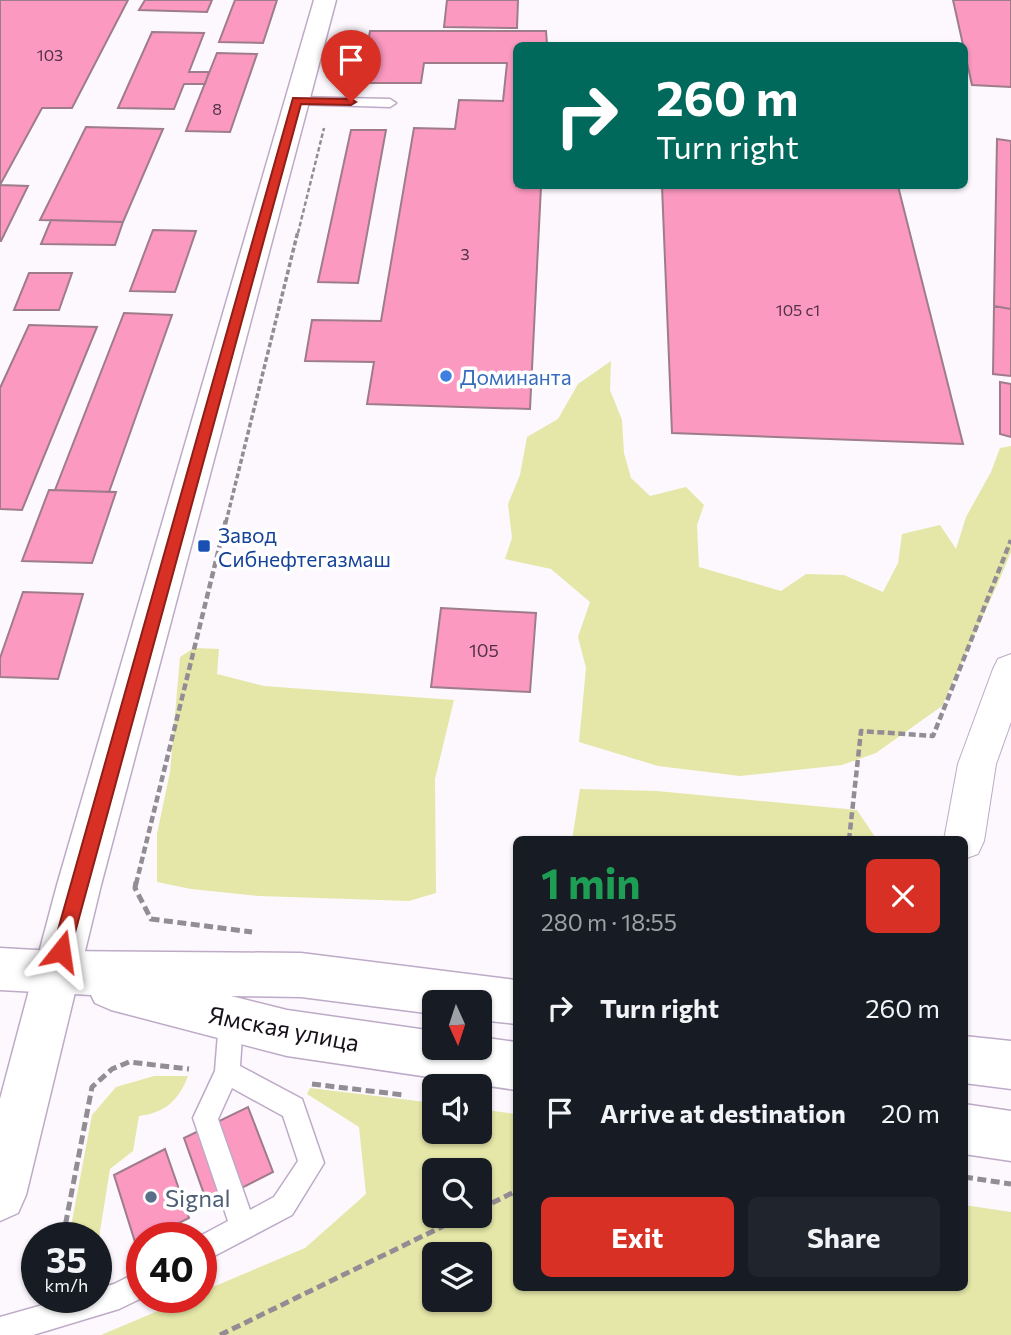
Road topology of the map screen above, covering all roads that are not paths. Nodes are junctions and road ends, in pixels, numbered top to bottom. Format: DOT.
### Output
graph roads {
  1 [pos="325,0"];
  2 [pos="297,101"];
  3 [pos="390,103"];
  4 [pos="1011,669"];
  5 [pos="965,836"];
  6 [pos="0,969"];
  7 [pos="55,973"];
  8 [pos="513,1002"];
  9 [pos="231,1021"];
  10 [pos="968,1060"];
  11 [pos="1011,1065"];
  12 [pos="513,1066"];
  13 [pos="227,1072"];
  14 [pos="968,1130"];
  15 [pos="1011,1136"];
  16 [pos="0,1195"];
  17 [pos="243,1227"];
  18 [pos="217,1241"];
  19 [pos="126,1292"];
  20 [pos="0,1331"];
  1 -- 2 [label="street"];
  2 -- 3 [label="lane"];
  2 -- 7 [label="street"];
  4 -- 5 [label="street"];
  6 -- 7 [label="street, Ямская улица"];
  7 -- 8 [label="street, Ямская улица"];
  7 -- 9 [label="street, Ямская улица"];
  7 -- 16 [label="street"];
  9 -- 12 [label="street, Ямская улица"];
  9 -- 13 [label="lane"];
  10 -- 11 [label="street"];
  13 -- 17 [label="lane"];
  13 -- 17 [label="lane"];
  14 -- 15 [label="street"];
  17 -- 18 [label="lane"];
  19 -- 20 [label="lane"];
}
